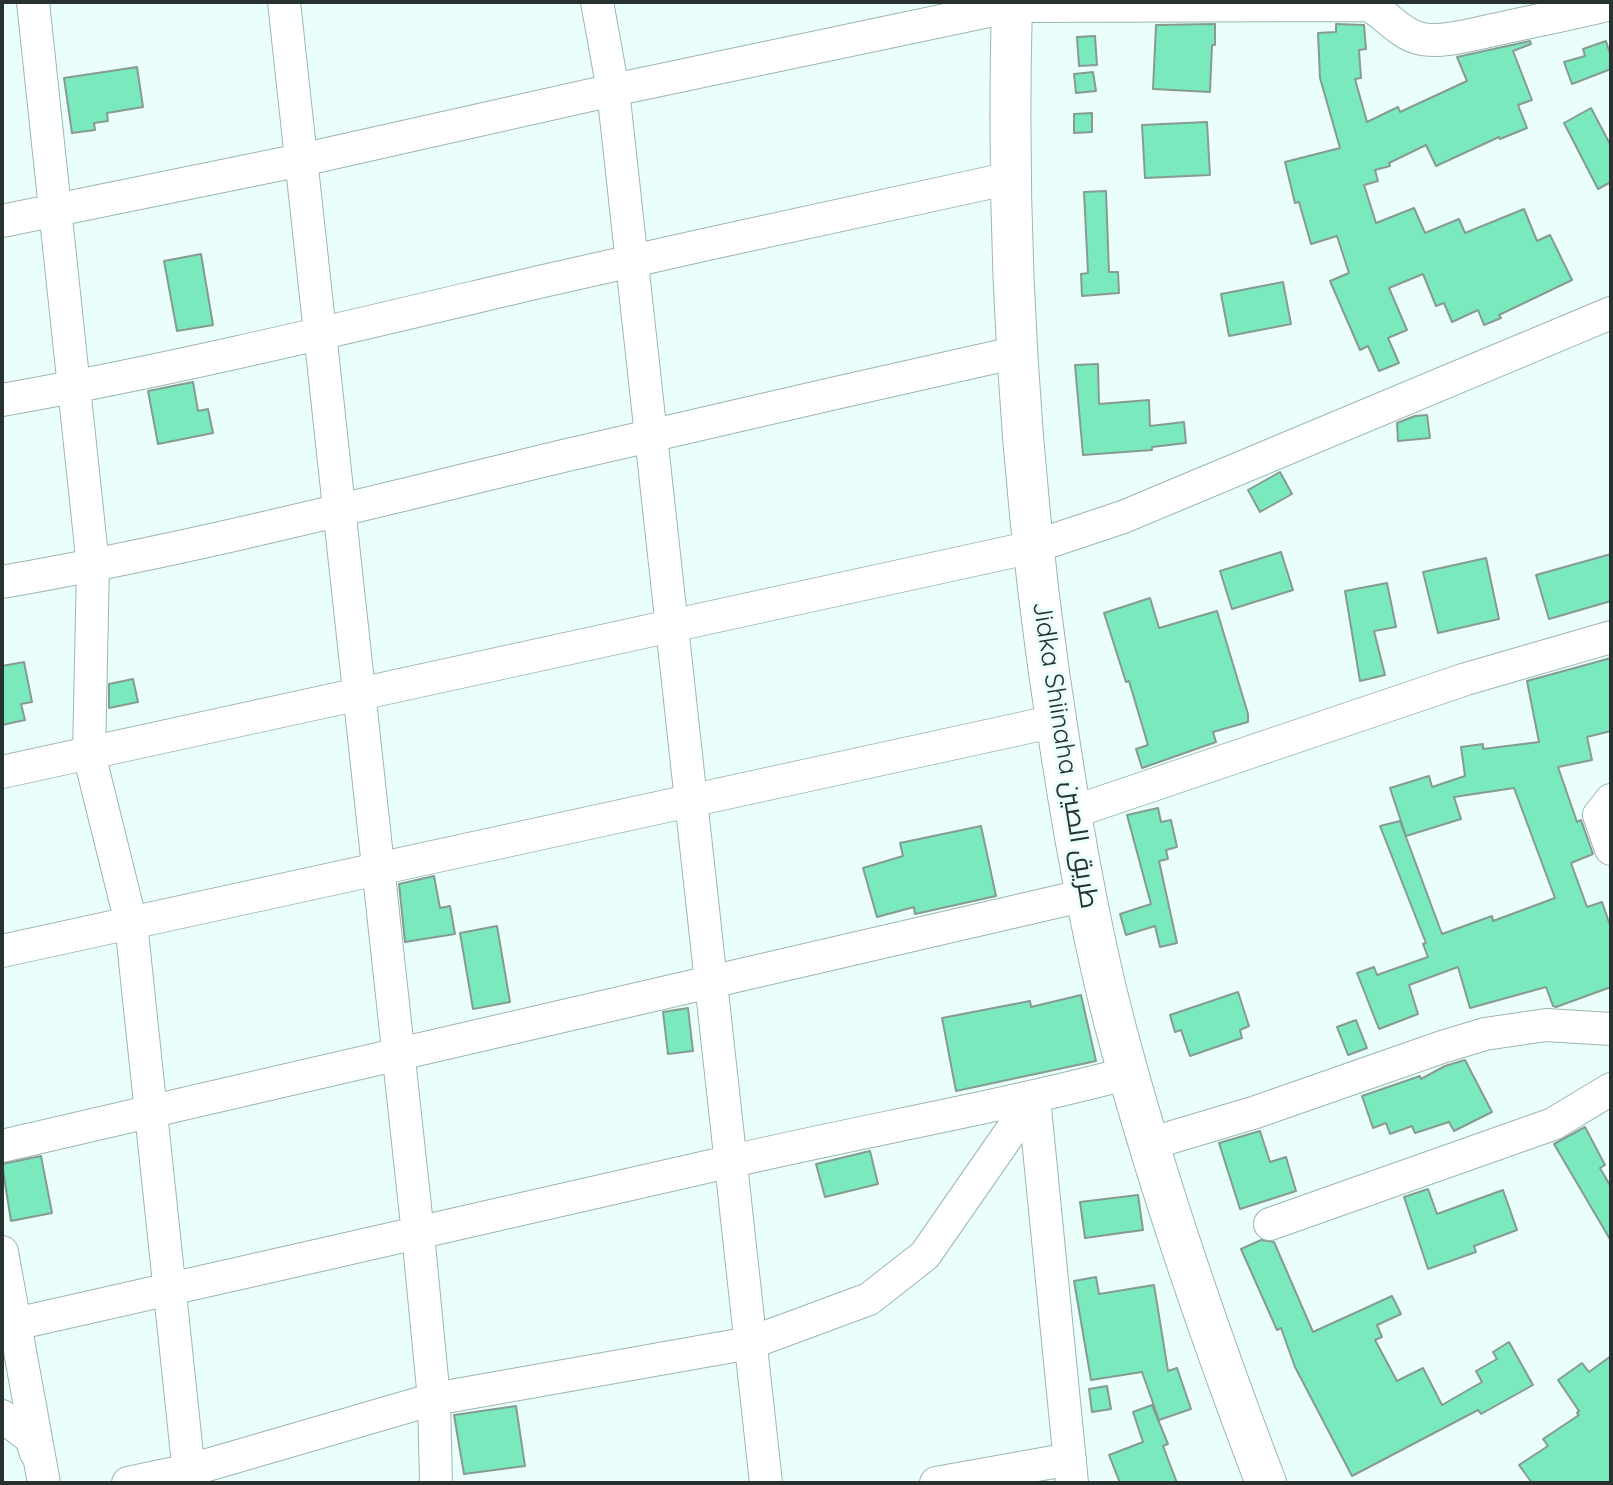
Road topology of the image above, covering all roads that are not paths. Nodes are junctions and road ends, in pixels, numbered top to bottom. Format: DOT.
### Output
graph roads {
  1 [pos="33,2"];
  2 [pos="284,2"];
  3 [pos="597,2"];
  4 [pos="1012,4"];
  5 [pos="1611,4"];
  6 [pos="613,90"];
  7 [pos="301,160"];
  8 [pos="1011,178"];
  9 [pos="55,211"];
  10 [pos="2,221"];
  11 [pos="632,261"];
  12 [pos="1611,313"];
  13 [pos="320,333"];
  14 [pos="1018,352"];
  15 [pos="74,387"];
  16 [pos="2,400"];
  17 [pos="651,435"];
  18 [pos="339,510"];
  19 [pos="1033,547"];
  20 [pos="93,566"];
  21 [pos="2,582"];
  22 [pos="672,624"];
  23 [pos="1611,637"];
  24 [pos="359,695"];
  25 [pos="1056,721"];
  26 [pos="89,754"];
  27 [pos="2,772"];
  28 [pos="691,799"];
  29 [pos="1611,800"];
  30 [pos="1070,813"];
  31 [pos="1611,849"];
  32 [pos="378,870"];
  33 [pos="1086,895"];
  34 [pos="131,923"];
  35 [pos="2,951"];
  36 [pos="711,980"];
  37 [pos="1611,1029"];
  38 [pos="399,1056"];
  39 [pos="1129,1073"];
  40 [pos="1611,1089"];
  41 [pos="1034,1098"];
  42 [pos="151,1112"];
  43 [pos="1149,1144"];
  44 [pos="2,1146"];
  45 [pos="730,1161"];
  46 [pos="1270,1224"];
  47 [pos="418,1234"];
  48 [pos="2,1252"];
  49 [pos="170,1289"];
  50 [pos="15,1324"];
  51 [pos="750,1343"];
  52 [pos="434,1399"];
  53 [pos="2,1416"];
  54 [pos="1071,1471"];
  55 [pos="190,1476"];
  56 [pos="44,1483"];
  57 [pos="128,1483"];
  58 [pos="436,1483"];
  59 [pos="766,1483"];
  60 [pos="936,1483"];
  61 [pos="1266,1483"];
  1 -- 9 [label="street"];
  2 -- 7 [label="street"];
  3 -- 6 [label="street"];
  4 -- 5 [label="street"];
  4 -- 6 [label="street"];
  4 -- 8 [label="main road, Jidka Shiinaha طريق الصين"];
  6 -- 7 [label="street"];
  6 -- 11 [label="street"];
  7 -- 9 [label="street"];
  7 -- 13 [label="street"];
  8 -- 11 [label="street"];
  8 -- 14 [label="main road, Jidka Shiinaha طريق الصين"];
  9 -- 10 [label="street"];
  9 -- 15 [label="street"];
  11 -- 13 [label="street"];
  11 -- 17 [label="street"];
  12 -- 19 [label="street"];
  13 -- 15 [label="street"];
  13 -- 18 [label="street"];
  14 -- 17 [label="street"];
  14 -- 19 [label="main road, Jidka Shiinaha طريق الصين"];
  15 -- 16 [label="street"];
  15 -- 20 [label="street"];
  17 -- 18 [label="street"];
  17 -- 22 [label="street"];
  18 -- 20 [label="street"];
  18 -- 24 [label="street"];
  19 -- 22 [label="street"];
  19 -- 25 [label="main road, Jidka Shiinaha طريق الصين"];
  20 -- 21 [label="street"];
  20 -- 26 [label="street"];
  22 -- 24 [label="street"];
  22 -- 28 [label="street"];
  23 -- 30 [label="street"];
  24 -- 26 [label="street"];
  24 -- 32 [label="street"];
  25 -- 28 [label="street"];
  25 -- 30 [label="main road, Jidka Shiinaha طريق الصين"];
  26 -- 27 [label="street"];
  26 -- 34 [label="street"];
  28 -- 32 [label="street"];
  28 -- 36 [label="street"];
  29 -- 31 [label="street"];
  30 -- 33 [label="main road, Jidka Shiinaha طريق الصين"];
  32 -- 34 [label="street"];
  32 -- 38 [label="street"];
  33 -- 36 [label="street"];
  33 -- 39 [label="main road, Jidka Shiinaha طريق الصين"];
  34 -- 35 [label="street"];
  34 -- 42 [label="street"];
  36 -- 38 [label="street"];
  36 -- 45 [label="street"];
  37 -- 43 [label="street"];
  38 -- 42 [label="street"];
  38 -- 47 [label="street"];
  39 -- 41 [label="street"];
  39 -- 43 [label="main road, Jidka Shiinaha طريق الصين"];
  40 -- 46 [label="street"];
  41 -- 45 [label="street"];
  41 -- 51 [label="street"];
  41 -- 54 [label="street"];
  42 -- 44 [label="street"];
  42 -- 49 [label="street"];
  43 -- 61 [label="main road, Jidka Shiinaha طريق الصين"];
  45 -- 47 [label="street"];
  45 -- 51 [label="street"];
  47 -- 49 [label="street"];
  47 -- 52 [label="street"];
  48 -- 50 [label="street"];
  49 -- 50 [label="street"];
  49 -- 55 [label="street"];
  50 -- 56 [label="street"];
  51 -- 52 [label="street"];
  51 -- 59 [label="street"];
  52 -- 55 [label="street"];
  52 -- 58 [label="street"];
  53 -- 56 [label="street"];
  54 -- 60 [label="street"];
  55 -- 57 [label="street"];
}
